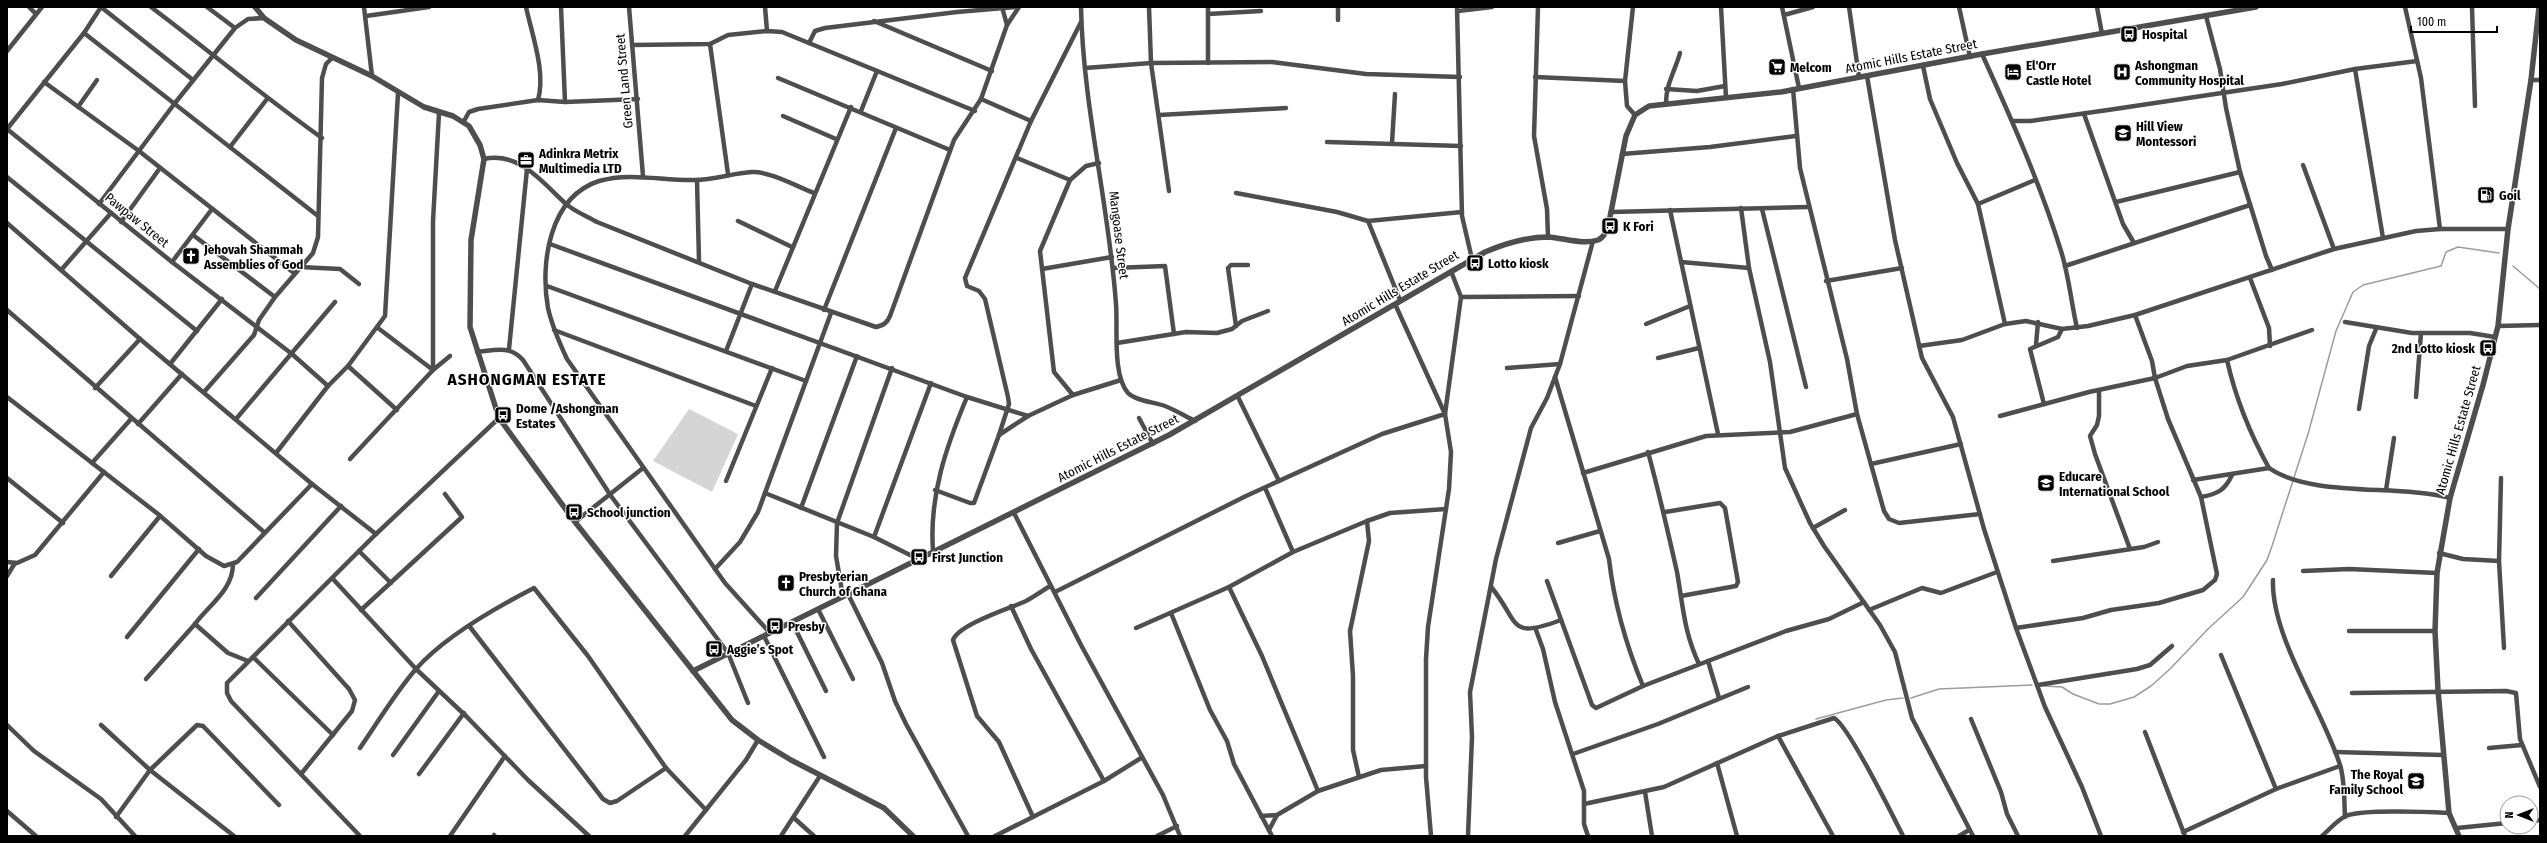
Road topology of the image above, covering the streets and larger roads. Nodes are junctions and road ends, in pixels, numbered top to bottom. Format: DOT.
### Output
graph roads {
  1 [pos="28,7"];
  2 [pos="42,7"];
  3 [pos="150,7"];
  4 [pos="207,7"];
  5 [pos="255,7"];
  6 [pos="364,7"];
  7 [pos="429,7"];
  8 [pos="526,7"];
  9 [pos="561,7"];
  10 [pos="629,7"];
  11 [pos="765,7"];
  12 [pos="1018,7"];
  13 [pos="1081,7"];
  14 [pos="1149,7"];
  15 [pos="1208,7"];
  16 [pos="1338,7"];
  17 [pos="1492,7"];
  18 [pos="1538,7"];
  19 [pos="1633,7"];
  20 [pos="1721,7"];
  21 [pos="1782,7"];
  22 [pos="1813,7"];
  23 [pos="1849,7"];
  24 [pos="1959,7"];
  25 [pos="2097,7"];
  26 [pos="2256,7"];
  27 [pos="2406,7"];
  28 [pos="2472,7"];
  29 [pos="2539,7"];
  30 [pos="1002,8"];
  31 [pos="1457,9"];
  32 [pos="1261,12"];
  33 [pos="36,14"];
  34 [pos="1208,14"];
  35 [pos="1784,15"];
  36 [pos="366,16"];
  37 [pos="2206,16"];
  38 [pos="264,18"];
  39 [pos="1338,20"];
  40 [pos="874,21"];
  41 [pos="1081,22"];
  42 [pos="1008,25"];
  43 [pos="235,28"];
  44 [pos="767,31"];
  45 [pos="84,33"];
  46 [pos="2102,34"];
  47 [pos="809,43"];
  48 [pos="710,44"];
  49 [pos="632,45"];
  50 [pos="7,50"];
  51 [pos="1680,53"];
  52 [pos="214,54"];
  53 [pos="1982,54"];
  54 [pos="1970,57"];
  55 [pos="332,58"];
  56 [pos="2417,61"];
  57 [pos="1151,63"];
  58 [pos="1208,63"];
  59 [pos="1923,66"];
  60 [pos="1086,68"];
  61 [pos="2355,69"];
  62 [pos="877,71"];
  63 [pos="992,71"];
  64 [pos="372,76"];
  65 [pos="1867,76"];
  66 [pos="1460,77"];
  67 [pos="1536,77"];
  68 [pos="1859,77"];
  69 [pos="778,78"];
  70 [pos="97,80"];
  71 [pos="193,80"];
  72 [pos="2531,80"];
  73 [pos="2540,80"];
  74 [pos="1625,81"];
  75 [pos="44,82"];
  76 [pos="1725,86"];
  77 [pos="1799,88"];
  78 [pos="1666,89"];
  79 [pos="1792,89"];
  80 [pos="2223,92"];
  81 [pos="398,93"];
  82 [pos="1395,94"];
  83 [pos="1726,98"];
  84 [pos="267,99"];
  85 [pos="638,99"];
  86 [pos="981,99"];
  87 [pos="538,100"];
  88 [pos="565,102"];
  89 [pos="174,103"];
  90 [pos="1666,103"];
  91 [pos="2475,106"];
  92 [pos="78,107"];
  93 [pos="850,107"];
  94 [pos="1286,108"];
  95 [pos="861,111"];
  96 [pos="975,111"];
  97 [pos="439,113"];
  98 [pos="2084,114"];
  99 [pos="1159,115"];
  100 [pos="1635,115"];
  101 [pos="783,116"];
  102 [pos="464,121"];
  103 [pos="1031,121"];
  104 [pos="2013,121"];
  105 [pos="896,128"];
  106 [pos="7,129"];
  107 [pos="1796,136"];
  108 [pos="322,138"];
  109 [pos="836,139"];
  110 [pos="1327,142"];
  111 [pos="1392,143"];
  112 [pos="1461,146"];
  113 [pos="230,147"];
  114 [pos="950,150"];
  115 [pos="139,151"];
  116 [pos="1622,154"];
  117 [pos="1017,158"];
  118 [pos="484,159"];
  119 [pos="1099,163"];
  120 [pos="2303,165"];
  121 [pos="160,168"];
  122 [pos="527,169"];
  123 [pos="2240,172"];
  124 [pos="728,174"];
  125 [pos="7,176"];
  126 [pos="643,176"];
  127 [pos="697,180"];
  128 [pos="1070,180"];
  129 [pos="2035,180"];
  130 [pos="1169,191"];
  131 [pos="814,193"];
  132 [pos="1236,193"];
  133 [pos="2116,202"];
  134 [pos="99,204"];
  135 [pos="565,204"];
  136 [pos="1978,204"];
  137 [pos="2250,204"];
  138 [pos="1808,207"];
  139 [pos="1741,208"];
  140 [pos="1762,208"];
  141 [pos="212,209"];
  142 [pos="1670,210"];
  143 [pos="1462,212"];
  144 [pos="1611,212"];
  145 [pos="111,214"];
  146 [pos="318,216"];
  147 [pos="738,221"];
  148 [pos="1368,221"];
  149 [pos="121,222"];
  150 [pos="7,223"];
  151 [pos="2440,228"];
  152 [pos="2508,229"];
  153 [pos="193,235"];
  154 [pos="1548,237"];
  155 [pos="2383,238"];
  156 [pos="86,240"];
  157 [pos="1592,241"];
  158 [pos="2134,243"];
  159 [pos="550,244"];
  160 [pos="792,247"];
  161 [pos="2334,249"];
  162 [pos="1112,257"];
  163 [pos="1472,259"];
  164 [pos="699,261"];
  165 [pos="172,262"];
  166 [pos="1681,262"];
  167 [pos="1248,265"];
  168 [pos="2065,266"];
  169 [pos="300,267"];
  170 [pos="1114,268"];
  171 [pos="1749,268"];
  172 [pos="1902,268"];
  173 [pos="62,269"];
  174 [pos="1042,269"];
  175 [pos="2272,270"];
  176 [pos="1451,271"];
  177 [pos="294,273"];
  178 [pos="2250,278"];
  179 [pos="1826,281"];
  180 [pos="359,284"];
  181 [pos="752,284"];
  182 [pos="547,286"];
  183 [pos="775,291"];
  184 [pos="1579,296"];
  185 [pos="275,297"];
  186 [pos="1461,297"];
  187 [pos="222,299"];
  188 [pos="335,302"];
  189 [pos="1397,302"];
  190 [pos="1690,306"];
  191 [pos="7,310"];
  192 [pos="824,310"];
  193 [pos="1268,311"];
  194 [pos="831,313"];
  195 [pos="739,314"];
  196 [pos="2135,315"];
  197 [pos="2038,322"];
  198 [pos="2346,322"];
  199 [pos="1646,324"];
  200 [pos="2005,324"];
  201 [pos="2540,324"];
  202 [pos="1236,326"];
  203 [pos="2498,326"];
  204 [pos="257,328"];
  205 [pos="378,328"];
  206 [pos="2077,328"];
  207 [pos="2062,329"];
  208 [pos="2376,329"];
  209 [pos="554,330"];
  210 [pos="2312,330"];
  211 [pos="197,331"];
  212 [pos="2421,333"];
  213 [pos="1174,334"];
  214 [pos="2495,337"];
  215 [pos="140,339"];
  216 [pos="1117,342"];
  217 [pos="820,344"];
  218 [pos="2036,345"];
  219 [pos="1919,346"];
  220 [pos="2270,346"];
  221 [pos="1699,348"];
  222 [pos="509,349"];
  223 [pos="726,351"];
  224 [pos="477,352"];
  225 [pos="292,354"];
  226 [pos="450,356"];
  227 [pos="857,356"];
  228 [pos="1658,358"];
  229 [pos="2227,360"];
  230 [pos="170,364"];
  231 [pos="1560,364"];
  232 [pos="348,366"];
  233 [pos="772,368"];
  234 [pos="892,368"];
  235 [pos="1507,368"];
  236 [pos="433,370"];
  237 [pos="182,374"];
  238 [pos="1555,377"];
  239 [pos="2155,378"];
  240 [pos="1122,380"];
  241 [pos="806,381"];
  242 [pos="931,383"];
  243 [pos="328,386"];
  244 [pos="96,388"];
  245 [pos="1806,388"];
  246 [pos="2100,391"];
  247 [pos="204,392"];
  248 [pos="1073,395"];
  249 [pos="7,397"];
  250 [pos="967,397"];
  251 [pos="1238,397"];
  252 [pos="2416,397"];
  253 [pos="2044,404"];
  254 [pos="756,406"];
  255 [pos="397,410"];
  256 [pos="1007,410"];
  257 [pos="2359,410"];
  258 [pos="1445,414"];
  259 [pos="1858,414"];
  260 [pos="1028,416"];
  261 [pos="2000,416"];
  262 [pos="499,418"];
  263 [pos="1139,418"];
  264 [pos="131,419"];
  265 [pos="236,419"];
  266 [pos="1194,421"];
  267 [pos="138,424"];
  268 [pos="1779,433"];
  269 [pos="1718,434"];
  270 [pos="999,435"];
  271 [pos="2394,438"];
  272 [pos="1153,444"];
  273 [pos="1961,444"];
  274 [pos="1648,452"];
  275 [pos="276,453"];
  276 [pos="350,459"];
  277 [pos="92,463"];
  278 [pos="1871,464"];
  279 [pos="643,468"];
  280 [pos="2269,468"];
  281 [pos="104,472"];
  282 [pos="1583,473"];
  283 [pos="2232,475"];
  284 [pos="7,478"];
  285 [pos="2501,478"];
  286 [pos="2193,480"];
  287 [pos="726,481"];
  288 [pos="1279,481"];
  289 [pos="312,484"];
  290 [pos="936,490"];
  291 [pos="1266,490"];
  292 [pos="2386,490"];
  293 [pos="765,493"];
  294 [pos="445,494"];
  295 [pos="611,496"];
  296 [pos="2201,497"];
  297 [pos="2450,498"];
  298 [pos="341,506"];
  299 [pos="801,508"];
  300 [pos="1446,508"];
  301 [pos="1845,510"];
  302 [pos="1665,512"];
  303 [pos="1014,513"];
  304 [pos="1980,514"];
  305 [pos="160,516"];
  306 [pos="1367,521"];
  307 [pos="575,522"];
  308 [pos="63,523"];
  309 [pos="837,523"];
  310 [pos="1813,528"];
  311 [pos="1600,531"];
  312 [pos="264,532"];
  313 [pos="376,534"];
  314 [pos="874,537"];
  315 [pos="2158,542"];
  316 [pos="1558,543"];
  317 [pos="199,549"];
  318 [pos="2130,549"];
  319 [pos="360,551"];
  320 [pos="933,551"];
  321 [pos="1293,552"];
  322 [pos="2439,553"];
  323 [pos="918,559"];
  324 [pos="2053,561"];
  325 [pos="2499,561"];
  326 [pos="7,562"];
  327 [pos="15,563"];
  328 [pos="233,564"];
  329 [pos="715,569"];
  330 [pos="2303,571"];
  331 [pos="1997,572"];
  332 [pos="2437,573"];
  333 [pos="7,576"];
  334 [pos="111,576"];
  335 [pos="333,579"];
  336 [pos="2273,580"];
  337 [pos="1547,582"];
  338 [pos="391,583"];
  339 [pos="1050,586"];
  340 [pos="1229,587"];
  341 [pos="1492,588"];
  342 [pos="1055,592"];
  343 [pos="845,595"];
  344 [pos="1681,596"];
  345 [pos="256,598"];
  346 [pos="1864,602"];
  347 [pos="1011,606"];
  348 [pos="818,609"];
  349 [pos="360,610"];
  350 [pos="1869,610"];
  351 [pos="1172,613"];
  352 [pos="1561,620"];
  353 [pos="288,621"];
  354 [pos="792,622"];
  355 [pos="195,624"];
  356 [pos="470,627"];
  357 [pos="1136,628"];
  358 [pos="2016,628"];
  359 [pos="1536,630"];
  360 [pos="2349,631"];
  361 [pos="2435,631"];
  362 [pos="767,634"];
  363 [pos="127,637"];
  364 [pos="2172,646"];
  365 [pos="2504,648"];
  366 [pos="728,653"];
  367 [pos="2221,655"];
  368 [pos="253,657"];
  369 [pos="248,661"];
  370 [pos="1708,661"];
  371 [pos="1699,664"];
  372 [pos="416,669"];
  373 [pos="693,671"];
  374 [pos="146,679"];
  375 [pos="853,679"];
  376 [pos="2038,685"];
  377 [pos="1643,686"];
  378 [pos="1748,687"];
  379 [pos="439,690"];
  380 [pos="2438,690"];
  381 [pos="826,691"];
  382 [pos="2352,693"];
  383 [pos="1719,698"];
  384 [pos="748,703"];
  385 [pos="464,714"];
  386 [pos="1971,720"];
  387 [pos="7,725"];
  388 [pos="101,725"];
  389 [pos="2145,732"];
  390 [pos="333,735"];
  391 [pos="1778,736"];
  392 [pos="758,740"];
  393 [pos="2522,745"];
  394 [pos="360,748"];
  395 [pos="2489,748"];
  396 [pos="2335,752"];
  397 [pos="1573,754"];
  398 [pos="2443,754"];
  399 [pos="393,755"];
  400 [pos="505,756"];
  401 [pos="824,757"];
  402 [pos="1141,758"];
  403 [pos="1717,763"];
  404 [pos="1426,766"];
  405 [pos="2340,766"];
  406 [pos="666,768"];
  407 [pos="150,770"];
  408 [pos="301,774"];
  409 [pos="419,774"];
  410 [pos="820,776"];
  411 [pos="1359,777"];
  412 [pos="1104,781"];
  413 [pos="2540,787"];
  414 [pos="2276,789"];
  415 [pos="1318,791"];
  416 [pos="1645,792"];
  417 [pos="1584,804"];
  418 [pos="279,805"];
  419 [pos="706,810"];
  420 [pos="7,811"];
  421 [pos="2449,813"];
  422 [pos="1277,815"];
  423 [pos="1261,816"];
  424 [pos="116,817"];
  425 [pos="1033,817"];
  426 [pos="2345,817"];
  427 [pos="794,818"];
  428 [pos="2499,825"];
  429 [pos="1177,826"];
  430 [pos="2456,828"];
  431 [pos="1269,830"];
  432 [pos="1969,830"];
  433 [pos="2184,834"];
  434 [pos="36,836"];
  435 [pos="134,836"];
  436 [pos="234,836"];
  437 [pos="360,836"];
  438 [pos="450,836"];
  439 [pos="589,836"];
  440 [pos="685,836"];
  441 [pos="781,836"];
  442 [pos="814,836"];
  443 [pos="912,836"];
  444 [pos="968,836"];
  445 [pos="995,836"];
  446 [pos="1157,836"];
  447 [pos="1180,836"];
  448 [pos="1272,836"];
  449 [pos="1431,836"];
  450 [pos="1468,836"];
  451 [pos="1588,836"];
  452 [pos="1652,836"];
  453 [pos="1737,836"];
  454 [pos="1833,836"];
  455 [pos="1903,836"];
  456 [pos="1959,836"];
  457 [pos="1973,836"];
  458 [pos="2018,836"];
  459 [pos="2101,836"];
  460 [pos="2322,836"];
  461 [pos="2459,836"];
  1 -- 33 [label="street"];
  2 -- 33 [label="street"];
  3 -- 52 [label="street"];
  4 -- 43 [label="street"];
  5 -- 38 [label="street"];
  6 -- 36 [label="street"];
  7 -- 36 [label="street"];
  8 -- 87 [label="street"];
  9 -- 88 [label="street"];
  10 -- 49 [label="street, Green Land Street"];
  11 -- 44 [label="street"];
  12 -- 30 [label="street"];
  12 -- 42 [label="street"];
  13 -- 41 [label="street, Mangoase Street"];
  14 -- 57 [label="street"];
  15 -- 34 [label="street"];
  16 -- 39 [label="street"];
  17 -- 31 [label="street"];
  18 -- 67 [label="street"];
  19 -- 74 [label="street"];
  20 -- 76 [label="street"];
  21 -- 35 [label="street"];
  22 -- 35 [label="street"];
  23 -- 68 [label="street"];
  24 -- 54 [label="street"];
  25 -- 46 [label="street"];
  26 -- 37 [label="street, Atomic Hills Estate Street"];
  27 -- 56 [label="street"];
  28 -- 91 [label="street"];
  29 -- 72 [label="street, Atomic Hills Estate Street"];
  30 -- 40 [label="street"];
  30 -- 42 [label="street"];
  31 -- 66 [label="street"];
  32 -- 34 [label="street"];
  33 -- 50 [label="street"];
  34 -- 58 [label="street"];
  35 -- 77 [label="street"];
  36 -- 64 [label="street"];
  37 -- 46 [label="street, Atomic Hills Estate Street"];
  37 -- 80 [label="street"];
  38 -- 43 [label="street"];
  38 -- 55 [label="street"];
  40 -- 47 [label="street"];
  40 -- 63 [label="street"];
  41 -- 60 [label="street, Mangoase Street"];
  41 -- 103 [label="street"];
  42 -- 63 [label="street"];
  43 -- 52 [label="street"];
  44 -- 47 [label="street"];
  44 -- 48 [label="street"];
  45 -- 71 [label="street"];
  45 -- 75 [label="street"];
  45 -- 89 [label="street"];
  46 -- 53 [label="street, Atomic Hills Estate Street"];
  47 -- 62 [label="street"];
  48 -- 49 [label="street"];
  48 -- 124 [label="street"];
  49 -- 85 [label="street, Green Land Street"];
  51 -- 78 [label="street"];
  52 -- 71 [label="street"];
  52 -- 84 [label="street"];
  53 -- 54 [label="street, Atomic Hills Estate Street"];
  53 -- 104 [label="street"];
  54 -- 59 [label="street, Atomic Hills Estate Street"];
  55 -- 64 [label="street"];
  55 -- 108 [label="street"];
  56 -- 61 [label="street"];
  56 -- 151 [label="street"];
  57 -- 58 [label="street"];
  57 -- 60 [label="street"];
  57 -- 99 [label="street"];
  58 -- 66 [label="street"];
  59 -- 65 [label="street, Atomic Hills Estate Street"];
  59 -- 136 [label="street"];
  60 -- 119 [label="street, Mangoase Street"];
  61 -- 80 [label="street"];
  61 -- 155 [label="street"];
  62 -- 95 [label="street"];
  62 -- 96 [label="street"];
  63 -- 86 [label="street"];
  64 -- 81 [label="street"];
  65 -- 68 [label="street, Atomic Hills Estate Street"];
  65 -- 172 [label="street"];
  66 -- 112 [label="street"];
  67 -- 74 [label="street"];
  67 -- 154 [label="street"];
  68 -- 77 [label="street, Atomic Hills Estate Street"];
  69 -- 93 [label="street"];
  70 -- 92 [label="street"];
  71 -- 89 [label="street"];
  72 -- 73 [label="street"];
  72 -- 152 [label="street, Atomic Hills Estate Street"];
  74 -- 100 [label="street"];
  75 -- 92 [label="street"];
  75 -- 106 [label="street"];
  76 -- 78 [label="street"];
  76 -- 83 [label="street"];
  77 -- 79 [label="street, Atomic Hills Estate Street"];
  78 -- 90 [label="street"];
  79 -- 83 [label="street, Atomic Hills Estate Street"];
  79 -- 107 [label="street"];
  80 -- 98 [label="street"];
  80 -- 123 [label="street"];
  81 -- 97 [label="street"];
  81 -- 205 [label="street"];
  82 -- 111 [label="street"];
  83 -- 90 [label="street, Atomic Hills Estate Street"];
  84 -- 108 [label="street"];
  84 -- 113 [label="street"];
  85 -- 88 [label="street"];
  85 -- 126 [label="street, Green Land Street"];
  86 -- 96 [label="street"];
  86 -- 103 [label="street"];
  87 -- 88 [label="street"];
  87 -- 102 [label="street"];
  89 -- 113 [label="street"];
  89 -- 115 [label="street"];
  90 -- 100 [label="street, Atomic Hills Estate Street"];
  92 -- 115 [label="street"];
  93 -- 95 [label="street"];
  93 -- 109 [label="street"];
  94 -- 99 [label="street"];
  95 -- 105 [label="street"];
  96 -- 114 [label="street"];
  97 -- 102 [label="street"];
  97 -- 236 [label="street"];
  98 -- 104 [label="street"];
  98 -- 133 [label="street"];
  99 -- 130 [label="street"];
  100 -- 116 [label="street"];
  101 -- 109 [label="street"];
  102 -- 118 [label="street"];
  103 -- 117 [label="street"];
  104 -- 129 [label="street"];
  105 -- 114 [label="street"];
  105 -- 192 [label="street"];
  106 -- 134 [label="street, Pawpaw Street"];
  107 -- 116 [label="street"];
  107 -- 138 [label="street"];
  108 -- 146 [label="street"];
  109 -- 131 [label="street"];
  110 -- 111 [label="street"];
  111 -- 112 [label="street"];
  112 -- 143 [label="street"];
  113 -- 146 [label="street"];
  114 -- 194 [label="street"];
  115 -- 121 [label="street"];
  115 -- 134 [label="street"];
  116 -- 144 [label="street"];
  117 -- 128 [label="street"];
  117 -- 256 [label="street"];
  118 -- 122 [label="street"];
  118 -- 224 [label="street"];
  119 -- 128 [label="street"];
  119 -- 162 [label="street, Mangoase Street"];
  120 -- 161 [label="street"];
  121 -- 141 [label="street"];
  121 -- 149 [label="street"];
  122 -- 135 [label="street"];
  122 -- 222 [label="street"];
  123 -- 133 [label="street"];
  123 -- 137 [label="street"];
  124 -- 127 [label="street"];
  124 -- 131 [label="street"];
  125 -- 156 [label="street"];
  126 -- 127 [label="street"];
  126 -- 135 [label="street"];
  127 -- 164 [label="street"];
  128 -- 174 [label="street"];
  129 -- 136 [label="street"];
  129 -- 168 [label="street"];
  131 -- 160 [label="street"];
  132 -- 148 [label="street"];
  133 -- 158 [label="street"];
  134 -- 145 [label="street, Pawpaw Street"];
  135 -- 159 [label="street"];
  135 -- 164 [label="street"];
  136 -- 200 [label="street"];
  137 -- 158 [label="street"];
  137 -- 175 [label="street"];
  138 -- 140 [label="street"];
  138 -- 179 [label="street"];
  139 -- 140 [label="street"];
  139 -- 142 [label="street"];
  139 -- 171 [label="street"];
  140 -- 245 [label="street"];
  141 -- 153 [label="street"];
  141 -- 177 [label="street"];
  142 -- 144 [label="street"];
  142 -- 166 [label="street"];
  143 -- 148 [label="street"];
  143 -- 163 [label="street"];
  144 -- 157 [label="street"];
  145 -- 149 [label="street, Pawpaw Street"];
  145 -- 156 [label="street"];
  146 -- 169 [label="street"];
  147 -- 160 [label="street"];
  148 -- 189 [label="street"];
  149 -- 165 [label="street, Pawpaw Street"];
  150 -- 173 [label="street"];
  151 -- 152 [label="street"];
  151 -- 155 [label="street"];
  152 -- 203 [label="street, Atomic Hills Estate Street"];
  153 -- 165 [label="street"];
  153 -- 185 [label="street"];
  154 -- 157 [label="street, Atomic Hills Estate Street"];
  154 -- 163 [label="street, Atomic Hills Estate Street"];
  155 -- 161 [label="street"];
  156 -- 173 [label="street"];
  156 -- 211 [label="street"];
  157 -- 184 [label="street"];
  158 -- 168 [label="street"];
  159 -- 182 [label="street"];
  159 -- 195 [label="street"];
  160 -- 183 [label="street"];
  161 -- 175 [label="street"];
  162 -- 170 [label="street, Mangoase Street"];
  162 -- 174 [label="street"];
  163 -- 176 [label="street, Atomic Hills Estate Street"];
  164 -- 181 [label="street"];
  165 -- 187 [label="street, Pawpaw Street"];
  166 -- 171 [label="street"];
  166 -- 190 [label="street"];
  167 -- 202 [label="street"];
  168 -- 206 [label="street"];
  169 -- 177 [label="street"];
  169 -- 180 [label="street"];
  170 -- 213 [label="street"];
  170 -- 216 [label="street, Mangoase Street"];
  171 -- 268 [label="street"];
  172 -- 179 [label="street"];
  172 -- 219 [label="street"];
  173 -- 215 [label="street"];
  174 -- 248 [label="street"];
  175 -- 178 [label="street"];
  176 -- 186 [label="street"];
  176 -- 189 [label="street, Atomic Hills Estate Street"];
  177 -- 185 [label="street"];
  178 -- 196 [label="street"];
  178 -- 220 [label="street"];
  179 -- 259 [label="street"];
  181 -- 183 [label="street"];
  181 -- 195 [label="street"];
  182 -- 209 [label="street"];
  182 -- 223 [label="street"];
  183 -- 192 [label="street"];
  184 -- 186 [label="street"];
  184 -- 231 [label="street"];
  185 -- 204 [label="street"];
  186 -- 258 [label="street"];
  187 -- 204 [label="street, Pawpaw Street"];
  187 -- 211 [label="street"];
  188 -- 225 [label="street"];
  189 -- 251 [label="street, Atomic Hills Estate Street"];
  189 -- 258 [label="street"];
  190 -- 199 [label="street"];
  190 -- 221 [label="street"];
  191 -- 244 [label="street"];
  192 -- 194 [label="street"];
  193 -- 202 [label="street"];
  194 -- 217 [label="street"];
  195 -- 217 [label="street"];
  195 -- 223 [label="street"];
  196 -- 206 [label="street"];
  196 -- 239 [label="street"];
  197 -- 200 [label="street"];
  197 -- 207 [label="street"];
  197 -- 218 [label="street"];
  198 -- 208 [label="street"];
  200 -- 219 [label="street"];
  201 -- 203 [label="street"];
  202 -- 213 [label="street"];
  203 -- 214 [label="street, Atomic Hills Estate Street"];
  204 -- 225 [label="street, Pawpaw Street"];
  204 -- 247 [label="street"];
  205 -- 232 [label="street"];
  205 -- 236 [label="street"];
  206 -- 207 [label="street"];
  207 -- 218 [label="street"];
  208 -- 212 [label="street"];
  208 -- 257 [label="street"];
  209 -- 254 [label="street"];
  209 -- 279 [label="street"];
  210 -- 220 [label="street"];
  211 -- 230 [label="street"];
  212 -- 214 [label="street"];
  212 -- 252 [label="street"];
  213 -- 216 [label="street"];
  214 -- 297 [label="street, Atomic Hills Estate Street"];
  215 -- 230 [label="street"];
  215 -- 244 [label="street"];
  216 -- 240 [label="street, Mangoase Street"];
  217 -- 227 [label="street"];
  217 -- 241 [label="street"];
  218 -- 253 [label="street"];
  219 -- 273 [label="street"];
  220 -- 229 [label="street"];
  221 -- 228 [label="street"];
  221 -- 269 [label="street"];
  222 -- 224 [label="street"];
  222 -- 295 [label="street"];
  223 -- 233 [label="street"];
  224 -- 262 [label="street"];
  225 -- 243 [label="street, Pawpaw Street"];
  225 -- 265 [label="street"];
  226 -- 236 [label="street"];
  227 -- 234 [label="street"];
  227 -- 299 [label="street"];
  229 -- 239 [label="street"];
  229 -- 280 [label="street"];
  230 -- 237 [label="street"];
  231 -- 235 [label="street"];
  231 -- 238 [label="street"];
  232 -- 243 [label="street"];
  232 -- 255 [label="street"];
  233 -- 241 [label="street"];
  233 -- 254 [label="street"];
  234 -- 242 [label="street"];
  234 -- 309 [label="street"];
  236 -- 255 [label="street"];
  237 -- 247 [label="street"];
  237 -- 267 [label="street"];
  238 -- 282 [label="street"];
  238 -- 341 [label="street"];
  239 -- 246 [label="street"];
  239 -- 286 [label="street"];
  240 -- 248 [label="street"];
  240 -- 266 [label="street, Mangoase Street"];
  241 -- 293 [label="street"];
  242 -- 250 [label="street"];
  242 -- 314 [label="street"];
  243 -- 275 [label="street"];
  244 -- 264 [label="street"];
  246 -- 253 [label="street"];
  246 -- 318 [label="street"];
  247 -- 265 [label="street"];
  248 -- 260 [label="street"];
  249 -- 277 [label="street"];
  250 -- 256 [label="street"];
  250 -- 290 [label="street"];
  251 -- 266 [label="street, Atomic Hills Estate Street"];
  251 -- 288 [label="street"];
  253 -- 261 [label="street"];
  254 -- 287 [label="street"];
  255 -- 276 [label="street"];
  256 -- 260 [label="street"];
  256 -- 270 [label="street"];
  258 -- 288 [label="street"];
  258 -- 300 [label="street"];
  259 -- 268 [label="street"];
  259 -- 278 [label="street"];
  260 -- 270 [label="street"];
  262 -- 307 [label="street"];
  262 -- 313 [label="street"];
  263 -- 272 [label="street"];
  264 -- 267 [label="street"];
  264 -- 277 [label="street"];
  265 -- 275 [label="street"];
  266 -- 272 [label="street, Atomic Hills Estate Street"];
  267 -- 312 [label="street"];
  268 -- 269 [label="street"];
  268 -- 310 [label="street"];
  269 -- 274 [label="street"];
  270 -- 290 [label="street"];
  271 -- 292 [label="street"];
  272 -- 303 [label="street, Atomic Hills Estate Street"];
  273 -- 278 [label="street"];
  273 -- 304 [label="street"];
  274 -- 282 [label="street"];
  274 -- 302 [label="street"];
  275 -- 289 [label="street"];
  277 -- 281 [label="street"];
  278 -- 304 [label="street"];
  279 -- 295 [label="street"];
  279 -- 329 [label="street"];
  280 -- 283 [label="street"];
  280 -- 292 [label="street"];
  281 -- 305 [label="street"];
  281 -- 308 [label="street"];
  282 -- 311 [label="street"];
  283 -- 286 [label="street"];
  283 -- 296 [label="street"];
  284 -- 308 [label="street"];
  285 -- 325 [label="street"];
  286 -- 296 [label="street"];
  288 -- 291 [label="street"];
  289 -- 298 [label="street"];
  289 -- 312 [label="street"];
  290 -- 320 [label="street"];
  291 -- 321 [label="street"];
  291 -- 342 [label="street"];
  292 -- 297 [label="street"];
  293 -- 299 [label="street"];
  293 -- 329 [label="street"];
  294 -- 338 [label="street"];
  295 -- 307 [label="street"];
  295 -- 366 [label="street"];
  296 -- 358 [label="street"];
  297 -- 322 [label="street, Atomic Hills Estate Street"];
  298 -- 313 [label="street"];
  298 -- 345 [label="street"];
  299 -- 309 [label="street"];
  300 -- 306 [label="street"];
  300 -- 404 [label="street"];
  301 -- 310 [label="street"];
  302 -- 344 [label="street"];
  302 -- 344 [label="street"];
  303 -- 320 [label="street, Atomic Hills Estate Street"];
  303 -- 339 [label="street"];
  304 -- 331 [label="street"];
  305 -- 317 [label="street"];
  305 -- 334 [label="street"];
  306 -- 321 [label="street"];
  306 -- 411 [label="street"];
  307 -- 373 [label="street"];
  308 -- 327 [label="street"];
  309 -- 314 [label="street"];
  309 -- 343 [label="street"];
  310 -- 346 [label="street"];
  311 -- 316 [label="street"];
  311 -- 377 [label="street"];
  312 -- 328 [label="street"];
  313 -- 319 [label="street"];
  314 -- 323 [label="street"];
  315 -- 318 [label="street"];
  317 -- 328 [label="street"];
  317 -- 363 [label="street"];
  318 -- 324 [label="street"];
  319 -- 335 [label="street"];
  319 -- 338 [label="street"];
  320 -- 323 [label="street, Atomic Hills Estate Street"];
  321 -- 340 [label="street"];
  322 -- 325 [label="street"];
  322 -- 332 [label="street, Atomic Hills Estate Street"];
  323 -- 343 [label="street, Atomic Hills Estate Street"];
  325 -- 365 [label="street"];
  326 -- 327 [label="street"];
  327 -- 333 [label="street"];
  328 -- 355 [label="street"];
  329 -- 362 [label="street"];
  330 -- 332 [label="street"];
  331 -- 350 [label="street"];
  331 -- 358 [label="street"];
  332 -- 361 [label="street, Atomic Hills Estate Street"];
  335 -- 349 [label="street"];
  335 -- 353 [label="street"];
  336 -- 396 [label="street"];
  337 -- 352 [label="street"];
  338 -- 349 [label="street"];
  339 -- 342 [label="street"];
  339 -- 347 [label="street"];
  340 -- 351 [label="street"];
  340 -- 415 [label="street"];
  341 -- 359 [label="street"];
  341 -- 450 [label="street"];
  342 -- 402 [label="street"];
  343 -- 348 [label="street, Atomic Hills Estate Street"];
  343 -- 444 [label="street"];
  344 -- 371 [label="street"];
  346 -- 350 [label="street"];
  346 -- 370 [label="street"];
  347 -- 412 [label="street"];
  347 -- 425 [label="street"];
  348 -- 354 [label="street, Atomic Hills Estate Street"];
  348 -- 375 [label="street"];
  349 -- 372 [label="street"];
  350 -- 432 [label="street"];
  351 -- 357 [label="street"];
  351 -- 423 [label="street"];
  352 -- 359 [label="street"];
  352 -- 377 [label="street"];
  353 -- 368 [label="street"];
  353 -- 390 [label="street"];
  354 -- 362 [label="street, Atomic Hills Estate Street"];
  354 -- 381 [label="street"];
  355 -- 369 [label="street"];
  355 -- 374 [label="street"];
  356 -- 372 [label="street"];
  356 -- 406 [label="street"];
  356 -- 406 [label="street"];
  358 -- 376 [label="street"];
  359 -- 397 [label="street"];
  360 -- 361 [label="street"];
  361 -- 380 [label="street, Atomic Hills Estate Street"];
  362 -- 366 [label="street, Atomic Hills Estate Street"];
  362 -- 401 [label="street"];
  364 -- 376 [label="street"];
  366 -- 373 [label="street, Atomic Hills Estate Street"];
  366 -- 384 [label="street"];
  367 -- 414 [label="street"];
  368 -- 369 [label="street"];
  368 -- 390 [label="street"];
  369 -- 408 [label="street"];
  370 -- 371 [label="street"];
  370 -- 383 [label="street"];
  371 -- 377 [label="street"];
  372 -- 379 [label="street"];
  372 -- 394 [label="street"];
  373 -- 392 [label="street"];
  376 -- 459 [label="street"];
  378 -- 383 [label="street"];
  379 -- 385 [label="street"];
  379 -- 399 [label="street"];
  380 -- 382 [label="street"];
  380 -- 393 [label="street"];
  380 -- 398 [label="street, Atomic Hills Estate Street"];
  383 -- 397 [label="street"];
  385 -- 400 [label="street"];
  385 -- 409 [label="street"];
  386 -- 458 [label="street"];
  387 -- 424 [label="street"];
  388 -- 407 [label="street"];
  389 -- 433 [label="street"];
  390 -- 408 [label="street"];
  391 -- 403 [label="street"];
  391 -- 454 [label="street"];
  391 -- 455 [label="street"];
  392 -- 410 [label="street"];
  392 -- 419 [label="street"];
  393 -- 395 [label="street"];
  393 -- 413 [label="street"];
  396 -- 398 [label="street"];
  396 -- 405 [label="street"];
  397 -- 417 [label="street"];
  398 -- 421 [label="street, Atomic Hills Estate Street"];
  400 -- 438 [label="street"];
  400 -- 439 [label="street"];
  402 -- 412 [label="street"];
  402 -- 429 [label="street"];
  403 -- 416 [label="street"];
  403 -- 453 [label="street"];
  404 -- 411 [label="street"];
  404 -- 449 [label="street"];
  405 -- 414 [label="street"];
  405 -- 426 [label="street"];
  406 -- 419 [label="street"];
  407 -- 418 [label="street"];
  407 -- 424 [label="street"];
  407 -- 436 [label="street"];
  408 -- 437 [label="street"];
  410 -- 427 [label="street"];
  410 -- 443 [label="street"];
  411 -- 415 [label="street"];
  412 -- 425 [label="street"];
  414 -- 433 [label="street"];
  415 -- 422 [label="street"];
  416 -- 417 [label="street"];
  416 -- 452 [label="street"];
  417 -- 451 [label="street"];
  419 -- 440 [label="street"];
  420 -- 434 [label="street"];
  421 -- 426 [label="street"];
  421 -- 430 [label="street, Atomic Hills Estate Street"];
  422 -- 423 [label="street"];
  422 -- 431 [label="street"];
  423 -- 431 [label="street"];
  424 -- 435 [label="street"];
  425 -- 445 [label="street"];
  426 -- 460 [label="street"];
  427 -- 441 [label="street"];
  427 -- 442 [label="street"];
  428 -- 430 [label="street"];
  429 -- 446 [label="street"];
  429 -- 447 [label="street"];
  430 -- 461 [label="street, Atomic Hills Estate Street"];
  431 -- 448 [label="street"];
  432 -- 456 [label="street"];
  432 -- 457 [label="street"];
}
